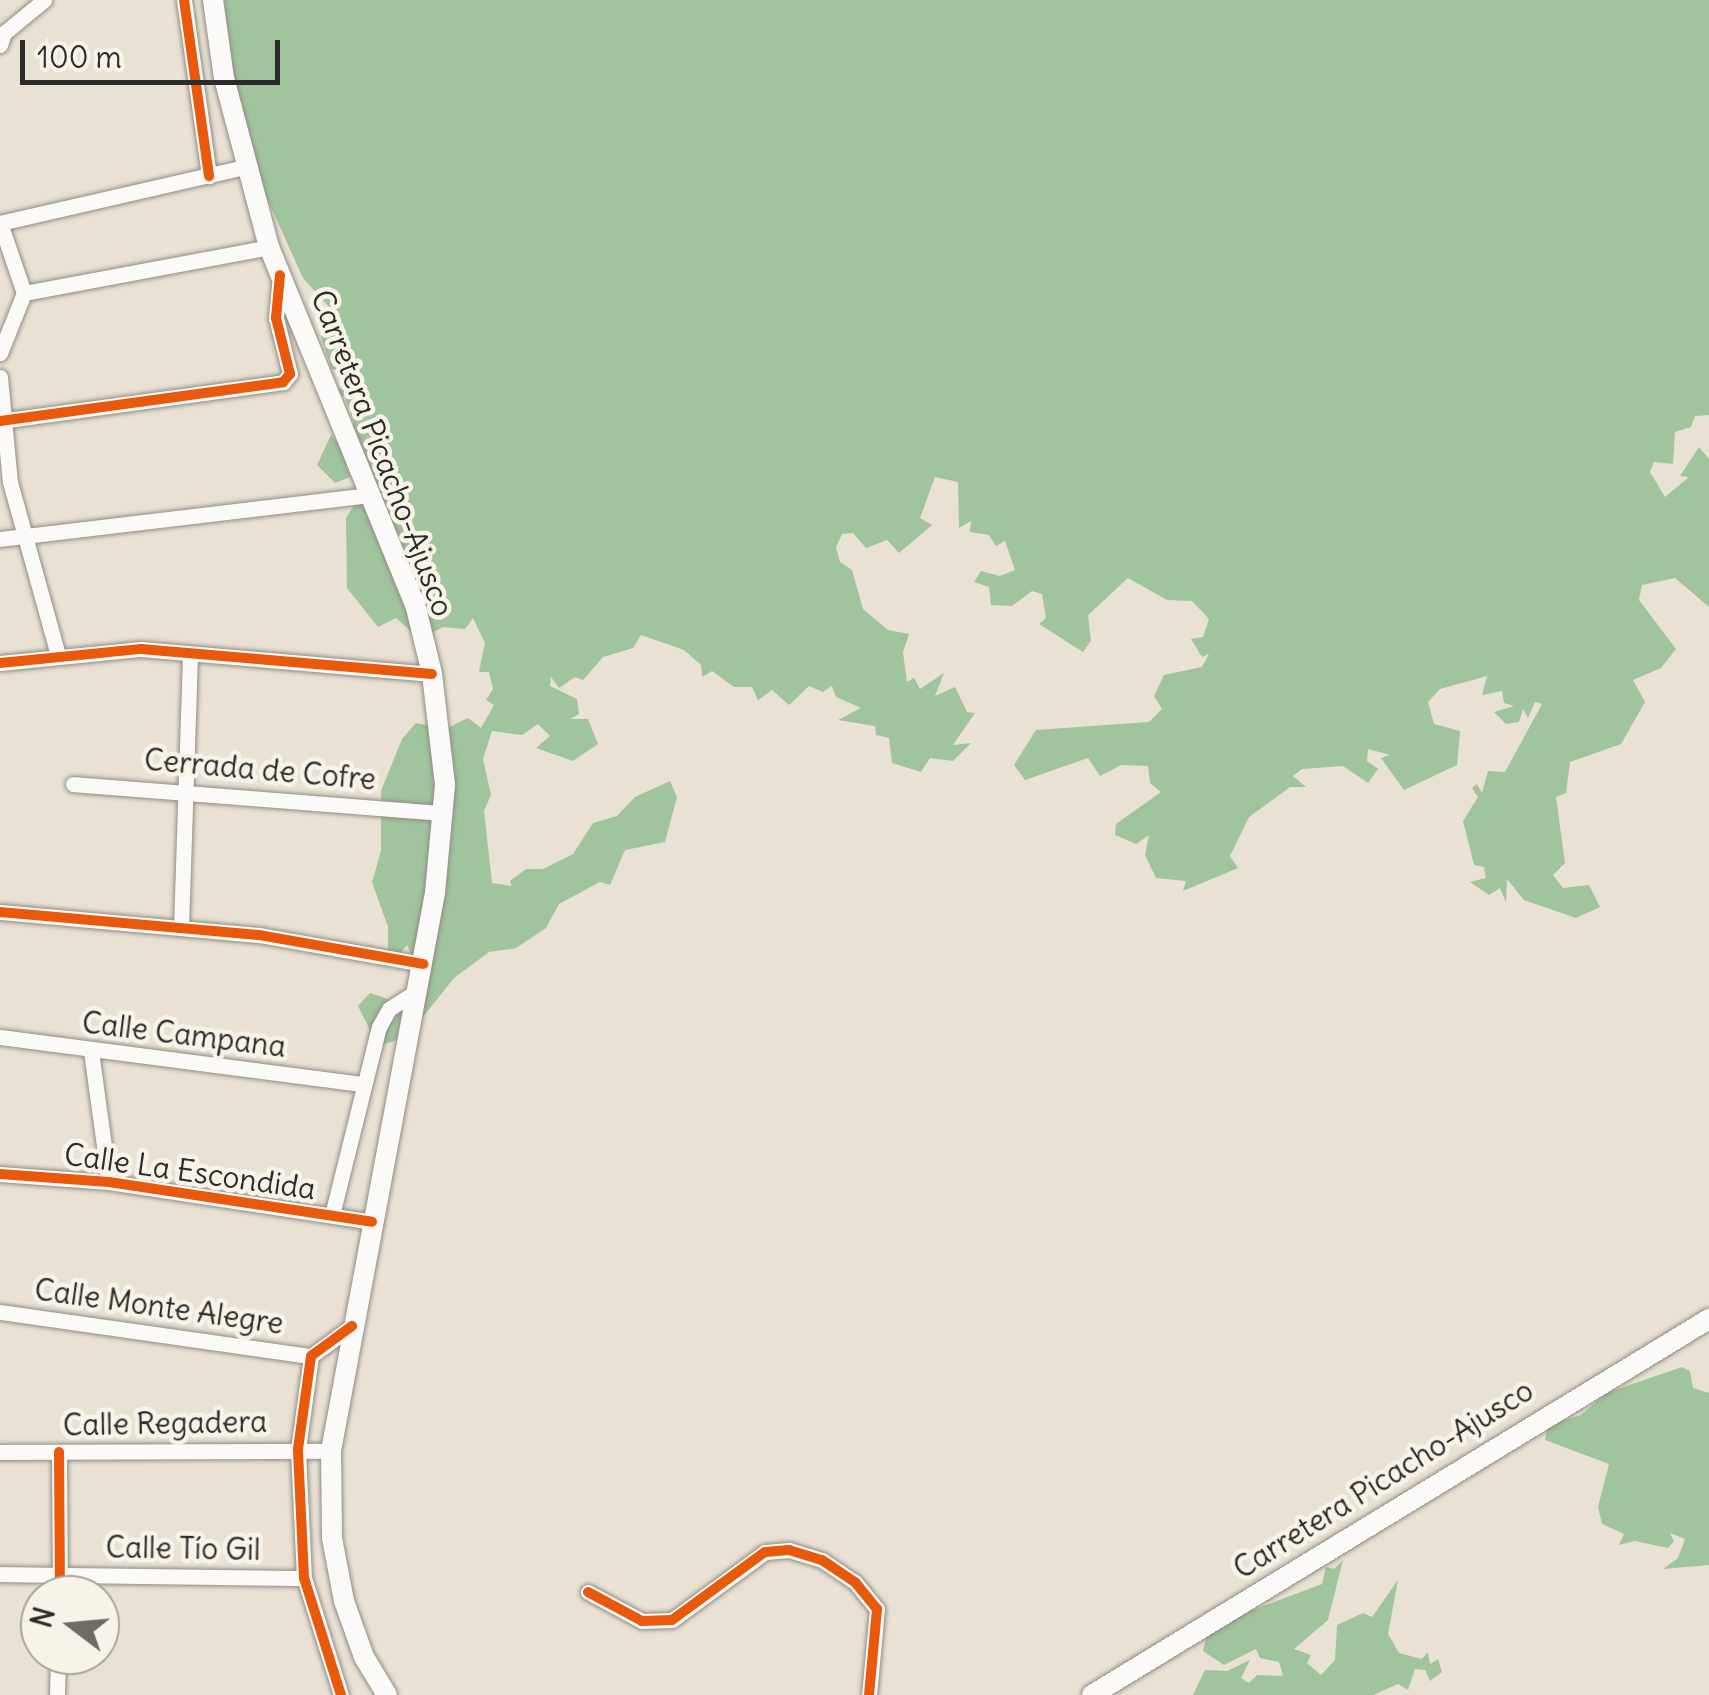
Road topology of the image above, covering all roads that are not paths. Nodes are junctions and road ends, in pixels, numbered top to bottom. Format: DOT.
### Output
graph roads {
  1 [pos="44,0"];
  2 [pos="184,0"];
  3 [pos="213,0"];
  4 [pos="213,22"];
  5 [pos="184,26"];
  6 [pos="0,45"];
  7 [pos="224,78"];
  8 [pos="192,84"];
  9 [pos="244,166"];
  10 [pos="209,176"];
  11 [pos="0,223"];
  12 [pos="269,247"];
  13 [pos="280,275"];
  14 [pos="24,293"];
  15 [pos="0,352"];
  16 [pos="0,377"];
  17 [pos="2,421"];
  18 [pos="370,495"];
  19 [pos="0,539"];
  20 [pos="31,539"];
  21 [pos="190,654"];
  22 [pos="58,655"];
  23 [pos="0,663"];
  24 [pos="432,674"];
  25 [pos="73,784"];
  26 [pos="183,788"];
  27 [pos="442,813"];
  28 [pos="0,912"];
  29 [pos="181,927"];
  30 [pos="422,964"];
  31 [pos="417,991"];
  32 [pos="0,1038"];
  33 [pos="92,1051"];
  34 [pos="360,1084"];
  35 [pos="0,1174"];
  36 [pos="109,1182"];
  37 [pos="332,1215"];
  38 [pos="372,1222"];
  39 [pos="0,1312"];
  40 [pos="1709,1319"];
  41 [pos="352,1326"];
  42 [pos="311,1356"];
  43 [pos="298,1449"];
  44 [pos="331,1451"];
  45 [pos="0,1452"];
  46 [pos="59,1452"];
  47 [pos="0,1574"];
  48 [pos="61,1574"];
  49 [pos="304,1578"];
  50 [pos="588,1592"];
  51 [pos="341,1695"];
  52 [pos="387,1695"];
  53 [pos="870,1695"];
  54 [pos="1092,1695"];
  1 -- 6 [label="street"];
  2 -- 5 [label="street"];
  3 -- 4 [label="main road, Carretera Picacho-Ajusco"];
  4 -- 5 [label="street"];
  4 -- 7 [label="main road, Carretera Picacho-Ajusco"];
  5 -- 8 [label="street"];
  7 -- 8 [label="street"];
  7 -- 9 [label="main road, Carretera Picacho-Ajusco"];
  8 -- 10 [label="street"];
  9 -- 10 [label="street"];
  9 -- 12 [label="main road, Carretera Picacho-Ajusco"];
  10 -- 11 [label="street"];
  11 -- 14 [label="street"];
  12 -- 13 [label="main road, Carretera Picacho-Ajusco"];
  12 -- 14 [label="street"];
  13 -- 17 [label="street"];
  13 -- 18 [label="main road, Carretera Picacho-Ajusco"];
  14 -- 15 [label="street"];
  16 -- 17 [label="street"];
  17 -- 20 [label="street"];
  18 -- 20 [label="street"];
  18 -- 24 [label="main road, Carretera Picacho-Ajusco"];
  19 -- 20 [label="street"];
  20 -- 22 [label="street"];
  21 -- 22 [label="street"];
  21 -- 24 [label="street"];
  21 -- 26 [label="street"];
  22 -- 23 [label="street"];
  24 -- 27 [label="main road, Carretera Picacho-Ajusco"];
  25 -- 26 [label="street, Cerrada de Cofre"];
  26 -- 27 [label="street, Cerrada de Cofre"];
  26 -- 29 [label="street"];
  27 -- 30 [label="main road, Carretera Picacho-Ajusco"];
  28 -- 29 [label="street"];
  29 -- 30 [label="street"];
  30 -- 31 [label="main road, Carretera Picacho-Ajusco"];
  31 -- 34 [label="street"];
  31 -- 38 [label="main road, Carretera Picacho-Ajusco"];
  32 -- 33 [label="street, Calle Campana"];
  33 -- 34 [label="street, Calle Campana"];
  33 -- 36 [label="street"];
  34 -- 37 [label="street"];
  35 -- 36 [label="street, Calle La Escondida"];
  36 -- 37 [label="street, Calle La Escondida"];
  37 -- 38 [label="street, Calle La Escondida"];
  38 -- 41 [label="main road, Carretera Picacho-Ajusco"];
  39 -- 42 [label="street, Calle Monte Alegre"];
  40 -- 54 [label="main road, Carretera Picacho-Ajusco"];
  41 -- 42 [label="street"];
  41 -- 44 [label="main road, Carretera Picacho-Ajusco"];
  42 -- 43 [label="street"];
  43 -- 44 [label="street, Calle Regadera"];
  43 -- 46 [label="street, Calle Regadera"];
  43 -- 49 [label="street"];
  44 -- 52 [label="main road, Carretera Picacho-Ajusco"];
  45 -- 46 [label="street, Calle Regadera"];
  46 -- 48 [label="street"];
  47 -- 48 [label="street, Calle Tío Gil"];
  48 -- 49 [label="street, Calle Tío Gil"];
  49 -- 51 [label="street"];
  50 -- 53 [label="street"];
}
